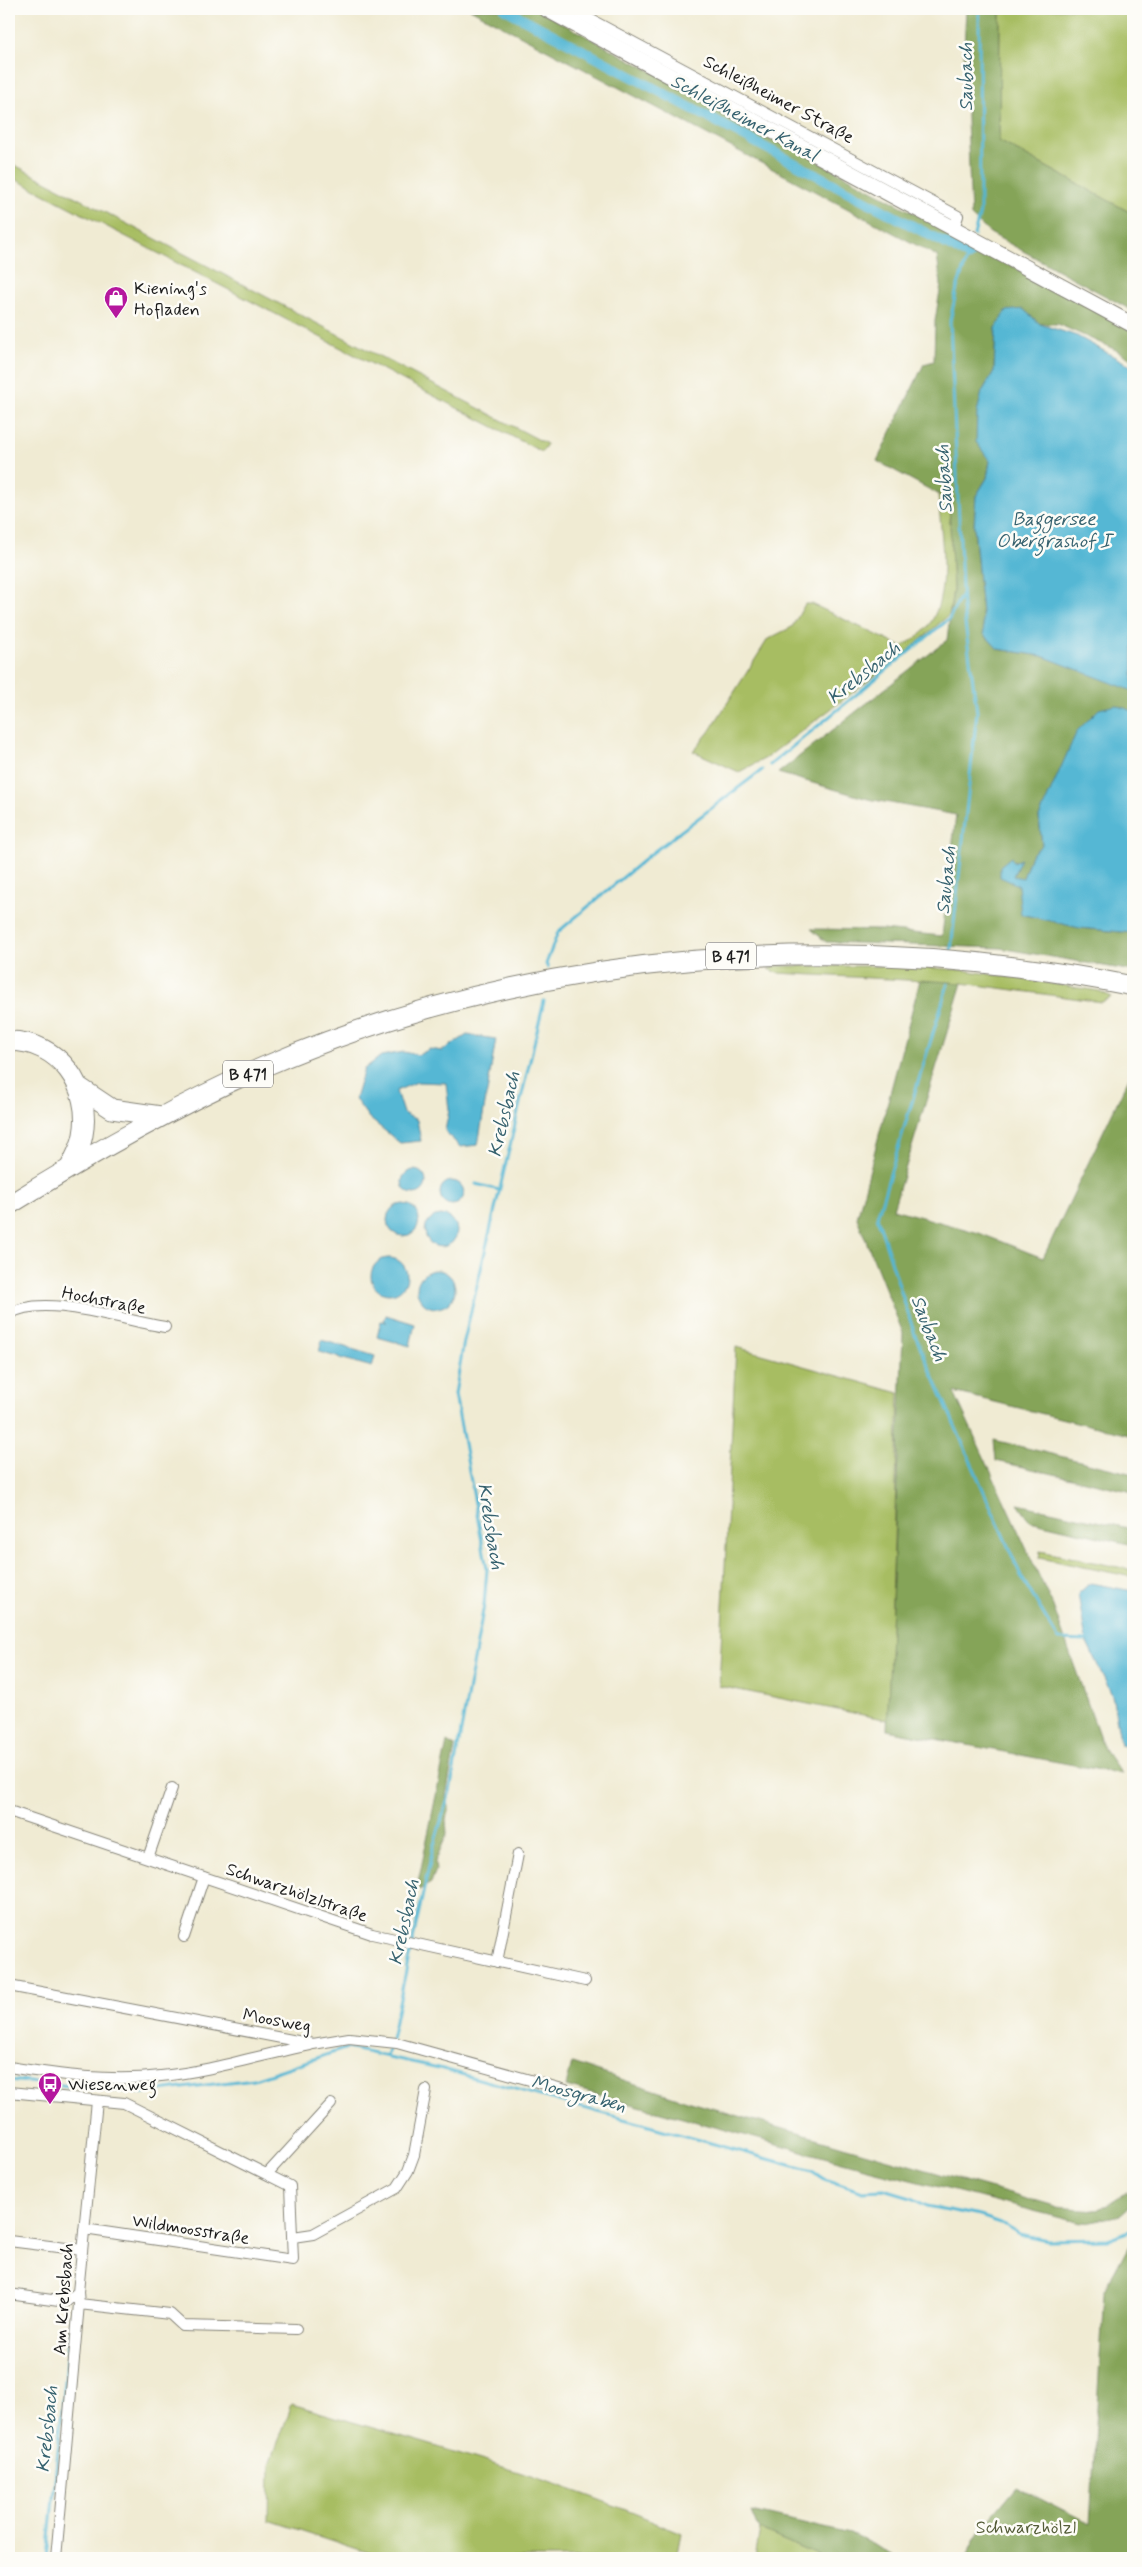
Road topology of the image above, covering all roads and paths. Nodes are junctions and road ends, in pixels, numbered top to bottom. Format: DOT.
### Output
graph roads {
  1 [pos="546,9"];
  2 [pos="571,9"];
  3 [pos="958,230"];
  4 [pos="1133,325"];
  5 [pos="1133,986"];
  6 [pos="9,1041"];
  7 [pos="79,1087"];
  8 [pos="161,1116"];
  9 [pos="70,1167"];
  10 [pos="9,1205"];
  11 [pos="9,1314"];
  12 [pos="164,1327"];
  13 [pos="172,1788"];
  14 [pos="9,1812"];
  15 [pos="518,1854"];
  16 [pos="148,1858"];
  17 [pos="204,1877"];
  18 [pos="184,1937"];
  19 [pos="498,1962"];
  20 [pos="586,1981"];
  21 [pos="9,1986"];
  22 [pos="280,2038"];
  23 [pos="313,2044"];
  24 [pos="281,2052"];
  25 [pos="9,2067"];
  26 [pos="426,2090"];
  27 [pos="566,2090"];
  28 [pos="9,2092"];
  29 [pos="97,2101"];
  30 [pos="330,2104"];
  31 [pos="267,2174"];
  32 [pos="84,2229"];
  33 [pos="293,2237"];
  34 [pos="9,2241"];
  35 [pos="82,2250"];
  36 [pos="78,2292"];
  37 [pos="9,2294"];
  38 [pos="79,2304"];
  39 [pos="296,2329"];
  40 [pos="56,2558"];
  1 -- 3 [label="main road, Schleißheimer Straße"];
  2 -- 3 [label="street, Schleißheimer Straße"];
  3 -- 4 [label="main road, Schleißheimer Straße"];
  5 -- 8 [label="highway, B 471"];
  6 -- 7 [label="highway"];
  7 -- 8 [label="highway"];
  7 -- 9 [label="highway"];
  8 -- 9 [label="highway, B 471"];
  9 -- 10 [label="highway, B 471"];
  11 -- 12 [label="street, Hochstraße"];
  13 -- 16 [label="street"];
  14 -- 16 [label="street, Schwarzhölzlstraße"];
  15 -- 19 [label="street"];
  16 -- 17 [label="street, Schwarzhölzlstraße"];
  17 -- 18 [label="street, Schwarzhölzlstraße"];
  17 -- 19 [label="street, Schwarzhölzlstraße"];
  19 -- 20 [label="street, Schwarzhölzlstraße"];
  21 -- 22 [label="street, Moosweg"];
  22 -- 23 [label="street, Moosweg"];
  22 -- 24 [label="street"];
  23 -- 24 [label="street"];
  23 -- 27 [label="street, Moosweg"];
  24 -- 25 [label="street"];
  26 -- 33 [label="street"];
  28 -- 29 [label="street"];
  29 -- 31 [label="street"];
  29 -- 32 [label="street, Am Krebsbach"];
  30 -- 31 [label="street"];
  31 -- 33 [label="street"];
  32 -- 33 [label="street, Wildmoosstraße"];
  32 -- 35 [label="street, Am Krebsbach"];
  34 -- 35 [label="street"];
  35 -- 36 [label="street, Am Krebsbach"];
  36 -- 37 [label="street"];
  36 -- 38 [label="street, Am Krebsbach"];
  38 -- 39 [label="street"];
  38 -- 40 [label="street, Am Krebsbach"];
}
